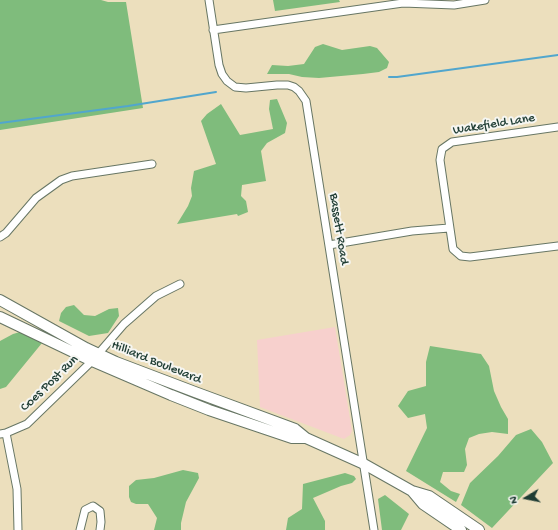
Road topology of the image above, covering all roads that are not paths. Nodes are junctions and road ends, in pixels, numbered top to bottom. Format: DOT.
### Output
graph roads {
  1 [pos="209,0"];
  2 [pos="485,0"];
  3 [pos="213,30"];
  4 [pos="558,127"];
  5 [pos="152,164"];
  6 [pos="449,228"];
  7 [pos="0,237"];
  8 [pos="329,245"];
  9 [pos="558,246"];
  10 [pos="180,284"];
  11 [pos="0,300"];
  12 [pos="0,317"];
  13 [pos="94,358"];
  14 [pos="3,433"];
  15 [pos="364,464"];
  16 [pos="412,492"];
  17 [pos="18,530"];
  18 [pos="80,530"];
  19 [pos="100,530"];
  20 [pos="374,530"];
  21 [pos="461,530"];
  22 [pos="478,530"];
  1 -- 3 [label="street, Bassett Road"];
  2 -- 3 [label="street"];
  3 -- 8 [label="street, Bassett Road"];
  4 -- 6 [label="street, Wakefield Lane"];
  5 -- 7 [label="street"];
  6 -- 8 [label="street"];
  6 -- 9 [label="street"];
  8 -- 15 [label="street, Bassett Road"];
  10 -- 13 [label="street, Coes Post Run"];
  11 -- 13 [label="main road, Hilliard Boulevard"];
  12 -- 13 [label="main road, Hilliard Boulevard"];
  13 -- 14 [label="street, Coes Post Run"];
  13 -- 15 [label="main road, Hilliard Boulevard"];
  14 -- 17 [label="street"];
  15 -- 16 [label="main road, Hilliard Boulevard"];
  15 -- 20 [label="street, Bassett Road"];
  16 -- 21 [label="main road, Hilliard Boulevard"];
  16 -- 22 [label="main road, Hilliard Boulevard"];
  18 -- 19 [label="street"];
}
